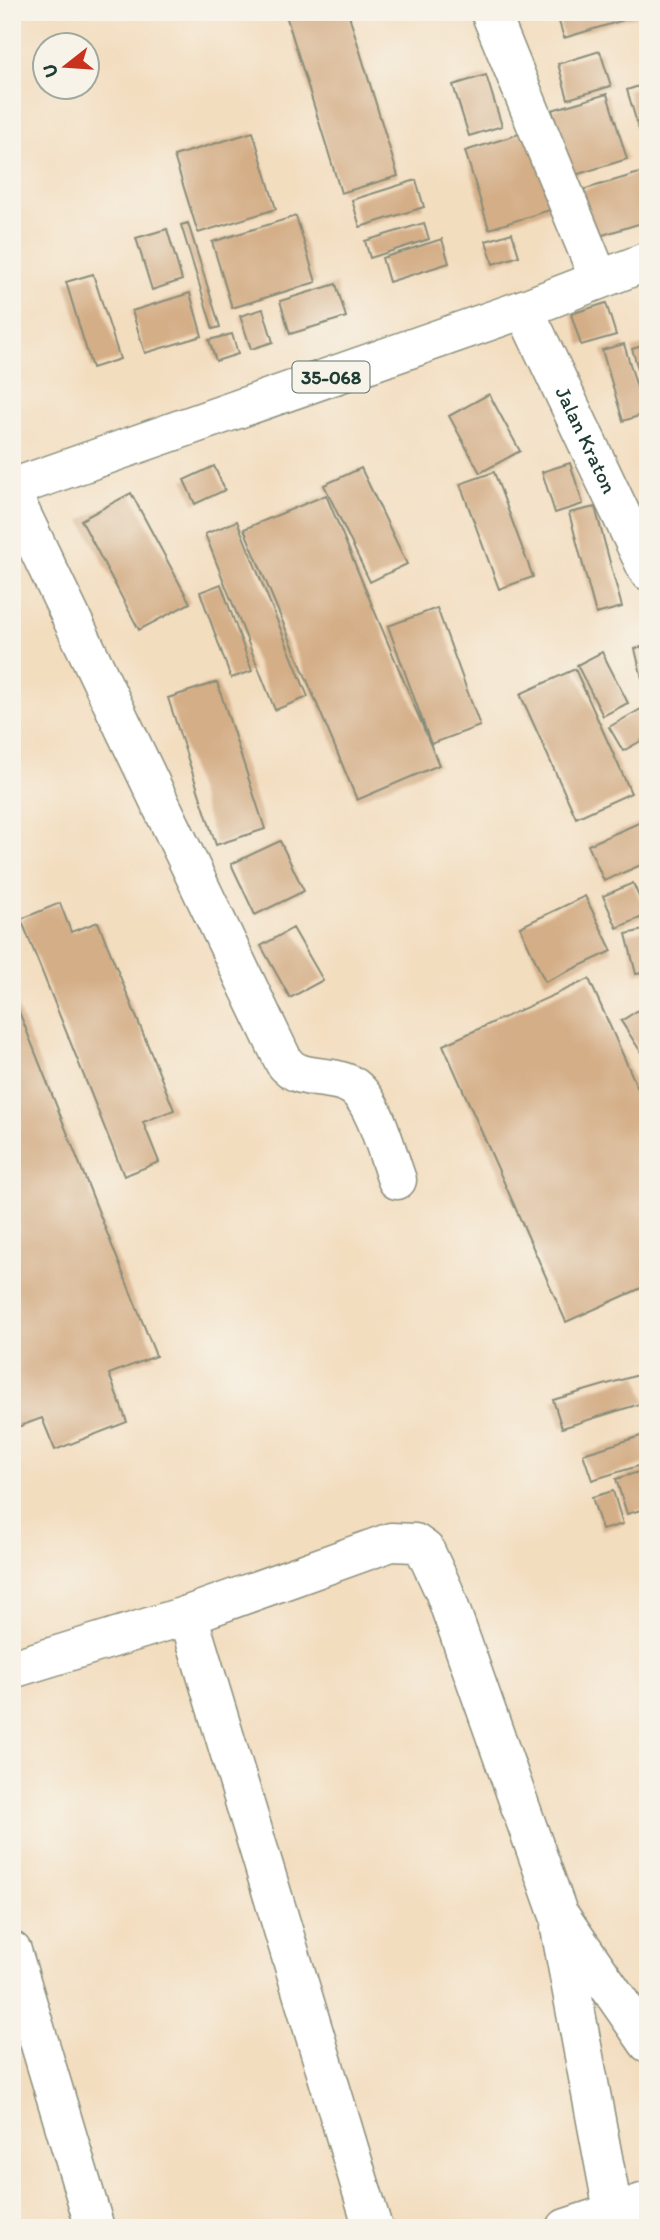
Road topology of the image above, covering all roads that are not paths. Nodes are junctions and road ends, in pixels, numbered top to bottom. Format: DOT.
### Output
graph roads {
  1 [pos="490,12"];
  2 [pos="648,261"];
  3 [pos="599,279"];
  4 [pos="524,309"];
  5 [pos="12,488"];
  6 [pos="12,494"];
  7 [pos="648,572"];
  8 [pos="397,1180"];
  9 [pos="188,1615"];
  10 [pos="12,1670"];
  11 [pos="558,1913"];
  12 [pos="12,1951"];
  13 [pos="648,2043"];
  14 [pos="631,2206"];
  15 [pos="95,2228"];
  16 [pos="373,2228"];
  17 [pos="566,2228"];
  1 -- 3 [label="street"];
  2 -- 3 [label="street, 35-068"];
  3 -- 4 [label="street, 35-068"];
  4 -- 5 [label="street, 35-068"];
  4 -- 7 [label="street, Jalan Kraton"];
  6 -- 8 [label="street"];
  9 -- 10 [label="street"];
  9 -- 11 [label="street"];
  9 -- 16 [label="street"];
  11 -- 13 [label="street"];
  11 -- 14 [label="street"];
  12 -- 15 [label="street"];
  14 -- 17 [label="street"];
}
